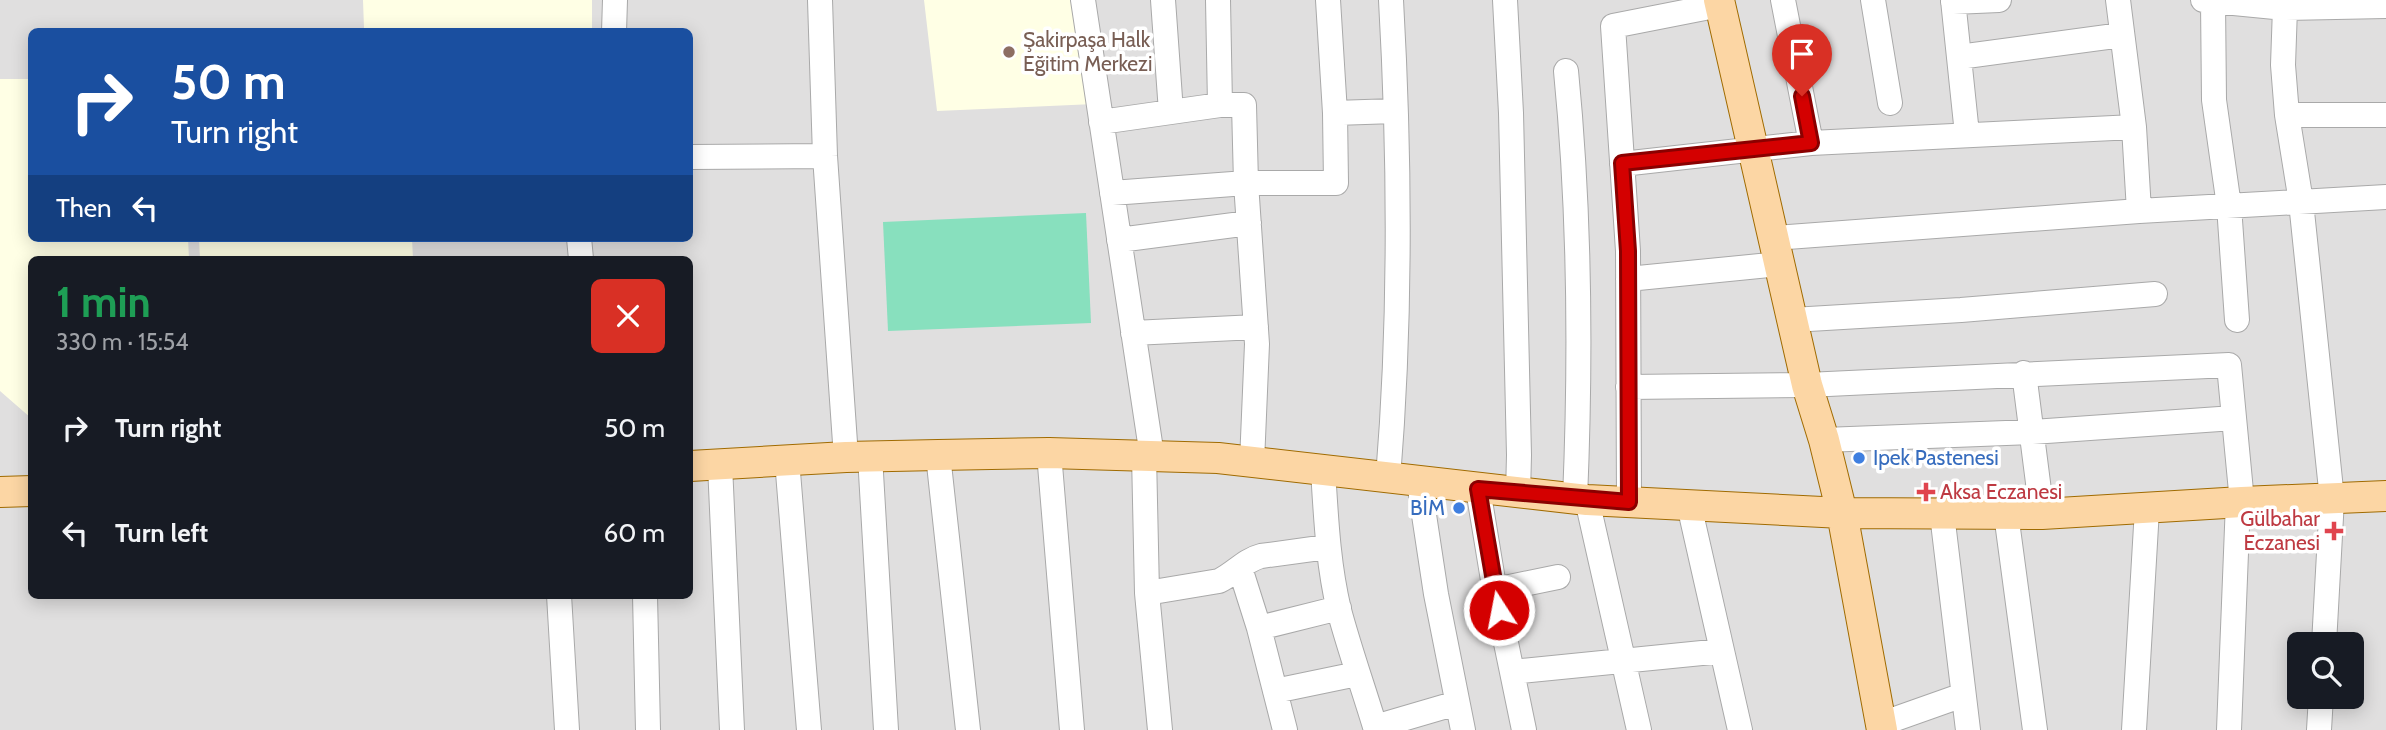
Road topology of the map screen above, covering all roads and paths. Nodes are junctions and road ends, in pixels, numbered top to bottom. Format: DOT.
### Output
graph roads {
  1 [pos="615,0"];
  2 [pos="820,0"];
  3 [pos="1083,0"];
  4 [pos="1164,0"];
  5 [pos="1218,0"];
  6 [pos="1328,0"];
  7 [pos="1391,0"];
  8 [pos="1505,0"];
  9 [pos="1783,0"];
  10 [pos="1873,0"];
  11 [pos="1999,0"];
  12 [pos="2118,0"];
  13 [pos="1953,1"];
  14 [pos="2208,1"];
  15 [pos="1720,2"];
  16 [pos="2386,6"];
  17 [pos="2285,8"];
  18 [pos="614,28"];
  19 [pos="2122,35"];
  20 [pos="1959,57"];
  21 [pos="1566,71"];
  22 [pos="1890,103"];
  23 [pos="1220,105"];
  24 [pos="1395,111"];
  25 [pos="1171,112"];
  26 [pos="1335,113"];
  27 [pos="2287,115"];
  28 [pos="2386,115"];
  29 [pos="1101,122"];
  30 [pos="2134,127"];
  31 [pos="1967,134"];
  32 [pos="1811,143"];
  33 [pos="1753,148"];
  34 [pos="825,156"];
  35 [pos="693,157"];
  36 [pos="1622,163"];
  37 [pos="1246,183"];
  38 [pos="1112,193"];
  39 [pos="2386,197"];
  40 [pos="2301,202"];
  41 [pos="2228,205"];
  42 [pos="2139,211"];
  43 [pos="1249,223"];
  44 [pos="1119,240"];
  45 [pos="1777,251"];
  46 [pos="1628,279"];
  47 [pos="2155,294"];
  48 [pos="1792,320"];
  49 [pos="2236,320"];
  50 [pos="1256,327"];
  51 [pos="1133,333"];
  52 [pos="2024,373"];
  53 [pos="1807,385"];
  54 [pos="1628,387"];
  55 [pos="2234,418"];
  56 [pos="2032,432"];
  57 [pos="1824,440"];
  58 [pos="1049,453"];
  59 [pos="938,454"];
  60 [pos="1148,455"];
  61 [pos="858,457"];
  62 [pos="787,460"];
  63 [pos="1252,462"];
  64 [pos="720,464"];
  65 [pos="693,466"];
  66 [pos="1323,470"];
  67 [pos="1388,478"];
  68 [pos="1419,482"];
  69 [pos="1478,489"];
  70 [pos="28,491"];
  71 [pos="0,492"];
  72 [pos="1518,494"];
  73 [pos="2386,496"];
  74 [pos="2332,499"];
  75 [pos="1581,500"];
  76 [pos="1629,502"];
  77 [pos="2240,502"];
  78 [pos="1689,505"];
  79 [pos="2147,509"];
  80 [pos="1842,513"];
  81 [pos="1942,514"];
  82 [pos="2006,514"];
  83 [pos="2042,514"];
  84 [pos="1327,547"];
  85 [pos="1240,568"];
  86 [pos="1558,577"];
  87 [pos="1495,590"];
  88 [pos="1147,593"];
  89 [pos="559,599"];
  90 [pos="645,599"];
  91 [pos="1339,608"];
  92 [pos="1259,628"];
  93 [pos="2325,632"];
  94 [pos="1722,651"];
  95 [pos="1623,660"];
  96 [pos="1512,673"];
  97 [pos="1357,674"];
  98 [pos="1275,691"];
  99 [pos="1963,695"];
  100 [pos="1457,703"];
  101 [pos="2320,709"];
  102 [pos="1882,727"];
  103 [pos="1376,729"];
  104 [pos="567,730"];
  105 [pos="648,730"];
  106 [pos="732,730"];
  107 [pos="809,730"];
  108 [pos="886,730"];
  109 [pos="968,730"];
  110 [pos="1072,730"];
  111 [pos="1160,730"];
  112 [pos="1285,730"];
  113 [pos="1462,730"];
  114 [pos="1524,730"];
  115 [pos="1639,730"];
  116 [pos="1740,730"];
  117 [pos="1968,730"];
  118 [pos="2035,730"];
  119 [pos="2134,730"];
  120 [pos="2229,730"];
  121 [pos="2319,730"];
  1 -- 18 [label="street"];
  2 -- 34 [label="street"];
  3 -- 29 [label="street"];
  4 -- 25 [label="street"];
  5 -- 23 [label="street"];
  6 -- 26 [label="street"];
  7 -- 24 [label="street"];
  8 -- 72 [label="street"];
  9 -- 32 [label="street"];
  10 -- 22 [label="street"];
  11 -- 13 [label="street"];
  12 -- 19 [label="street"];
  13 -- 20 [label="street"];
  14 -- 17 [label="street"];
  14 -- 41 [label="street"];
  15 -- 33 [label="main road"];
  15 -- 36 [label="street"];
  16 -- 17 [label="street"];
  17 -- 27 [label="street"];
  19 -- 20 [label="street"];
  19 -- 30 [label="street"];
  20 -- 31 [label="street"];
  21 -- 75 [label="street"];
  23 -- 25 [label="street"];
  23 -- 37 [label="street"];
  24 -- 26 [label="street"];
  24 -- 67 [label="street"];
  25 -- 29 [label="street"];
  26 -- 37 [label="street"];
  27 -- 28 [label="street"];
  27 -- 40 [label="street"];
  29 -- 38 [label="street"];
  30 -- 31 [label="street"];
  30 -- 42 [label="street"];
  31 -- 32 [label="street"];
  32 -- 33 [label="street"];
  33 -- 36 [label="street"];
  33 -- 45 [label="main road"];
  34 -- 35 [label="street"];
  34 -- 61 [label="street"];
  36 -- 46 [label="street"];
  37 -- 38 [label="street"];
  37 -- 43 [label="street"];
  38 -- 44 [label="street"];
  39 -- 40 [label="street"];
  40 -- 41 [label="street"];
  40 -- 74 [label="street"];
  41 -- 42 [label="street"];
  41 -- 49 [label="street"];
  42 -- 45 [label="street"];
  43 -- 44 [label="street"];
  43 -- 50 [label="street"];
  44 -- 51 [label="street"];
  45 -- 46 [label="street"];
  45 -- 48 [label="main road"];
  46 -- 54 [label="street"];
  47 -- 48 [label="street"];
  48 -- 53 [label="main road"];
  50 -- 51 [label="street"];
  50 -- 63 [label="street"];
  51 -- 60 [label="street"];
  52 -- 53 [label="street"];
  52 -- 55 [label="street"];
  52 -- 56 [label="street"];
  53 -- 54 [label="street"];
  53 -- 57 [label="main road"];
  54 -- 76 [label="street"];
  55 -- 56 [label="street"];
  55 -- 77 [label="street"];
  56 -- 57 [label="street"];
  56 -- 83 [label="street"];
  57 -- 80 [label="main road"];
  58 -- 59 [label="main road"];
  58 -- 60 [label="main road"];
  58 -- 110 [label="street"];
  59 -- 61 [label="main road"];
  59 -- 109 [label="street"];
  60 -- 63 [label="main road"];
  60 -- 88 [label="street"];
  61 -- 62 [label="main road"];
  61 -- 108 [label="street"];
  62 -- 64 [label="main road"];
  62 -- 107 [label="street"];
  63 -- 66 [label="main road"];
  64 -- 65 [label="main road"];
  64 -- 106 [label="street"];
  66 -- 67 [label="main road"];
  66 -- 84 [label="street"];
  67 -- 68 [label="main road"];
  68 -- 69 [label="main road"];
  68 -- 100 [label="street"];
  69 -- 72 [label="main road"];
  69 -- 87 [label="street"];
  70 -- 71 [label="main road"];
  72 -- 75 [label="main road"];
  73 -- 74 [label="main road"];
  74 -- 77 [label="main road"];
  74 -- 93 [label="street"];
  75 -- 76 [label="main road"];
  75 -- 95 [label="street"];
  76 -- 78 [label="main road"];
  77 -- 79 [label="main road"];
  77 -- 120 [label="street"];
  78 -- 80 [label="main road"];
  78 -- 94 [label="street"];
  79 -- 83 [label="main road"];
  79 -- 119 [label="street"];
  80 -- 81 [label="main road"];
  80 -- 102 [label="main road"];
  81 -- 82 [label="main road"];
  81 -- 99 [label="street"];
  82 -- 83 [label="main road"];
  82 -- 118 [label="street"];
  84 -- 85 [label="street"];
  84 -- 91 [label="street"];
  85 -- 88 [label="street"];
  85 -- 92 [label="street"];
  86 -- 87 [label="street"];
  87 -- 96 [label="street"];
  88 -- 111 [label="street"];
  89 -- 104 [label="street"];
  90 -- 105 [label="street"];
  91 -- 92 [label="street"];
  91 -- 97 [label="street"];
  92 -- 98 [label="street"];
  94 -- 95 [label="street"];
  94 -- 116 [label="street"];
  95 -- 96 [label="street"];
  95 -- 115 [label="street"];
  96 -- 114 [label="street"];
  97 -- 98 [label="street"];
  97 -- 103 [label="street"];
  98 -- 112 [label="street"];
  99 -- 102 [label="street"];
  99 -- 117 [label="street"];
  100 -- 103 [label="street"];
  100 -- 113 [label="street"];
  101 -- 121 [label="street"];
}
